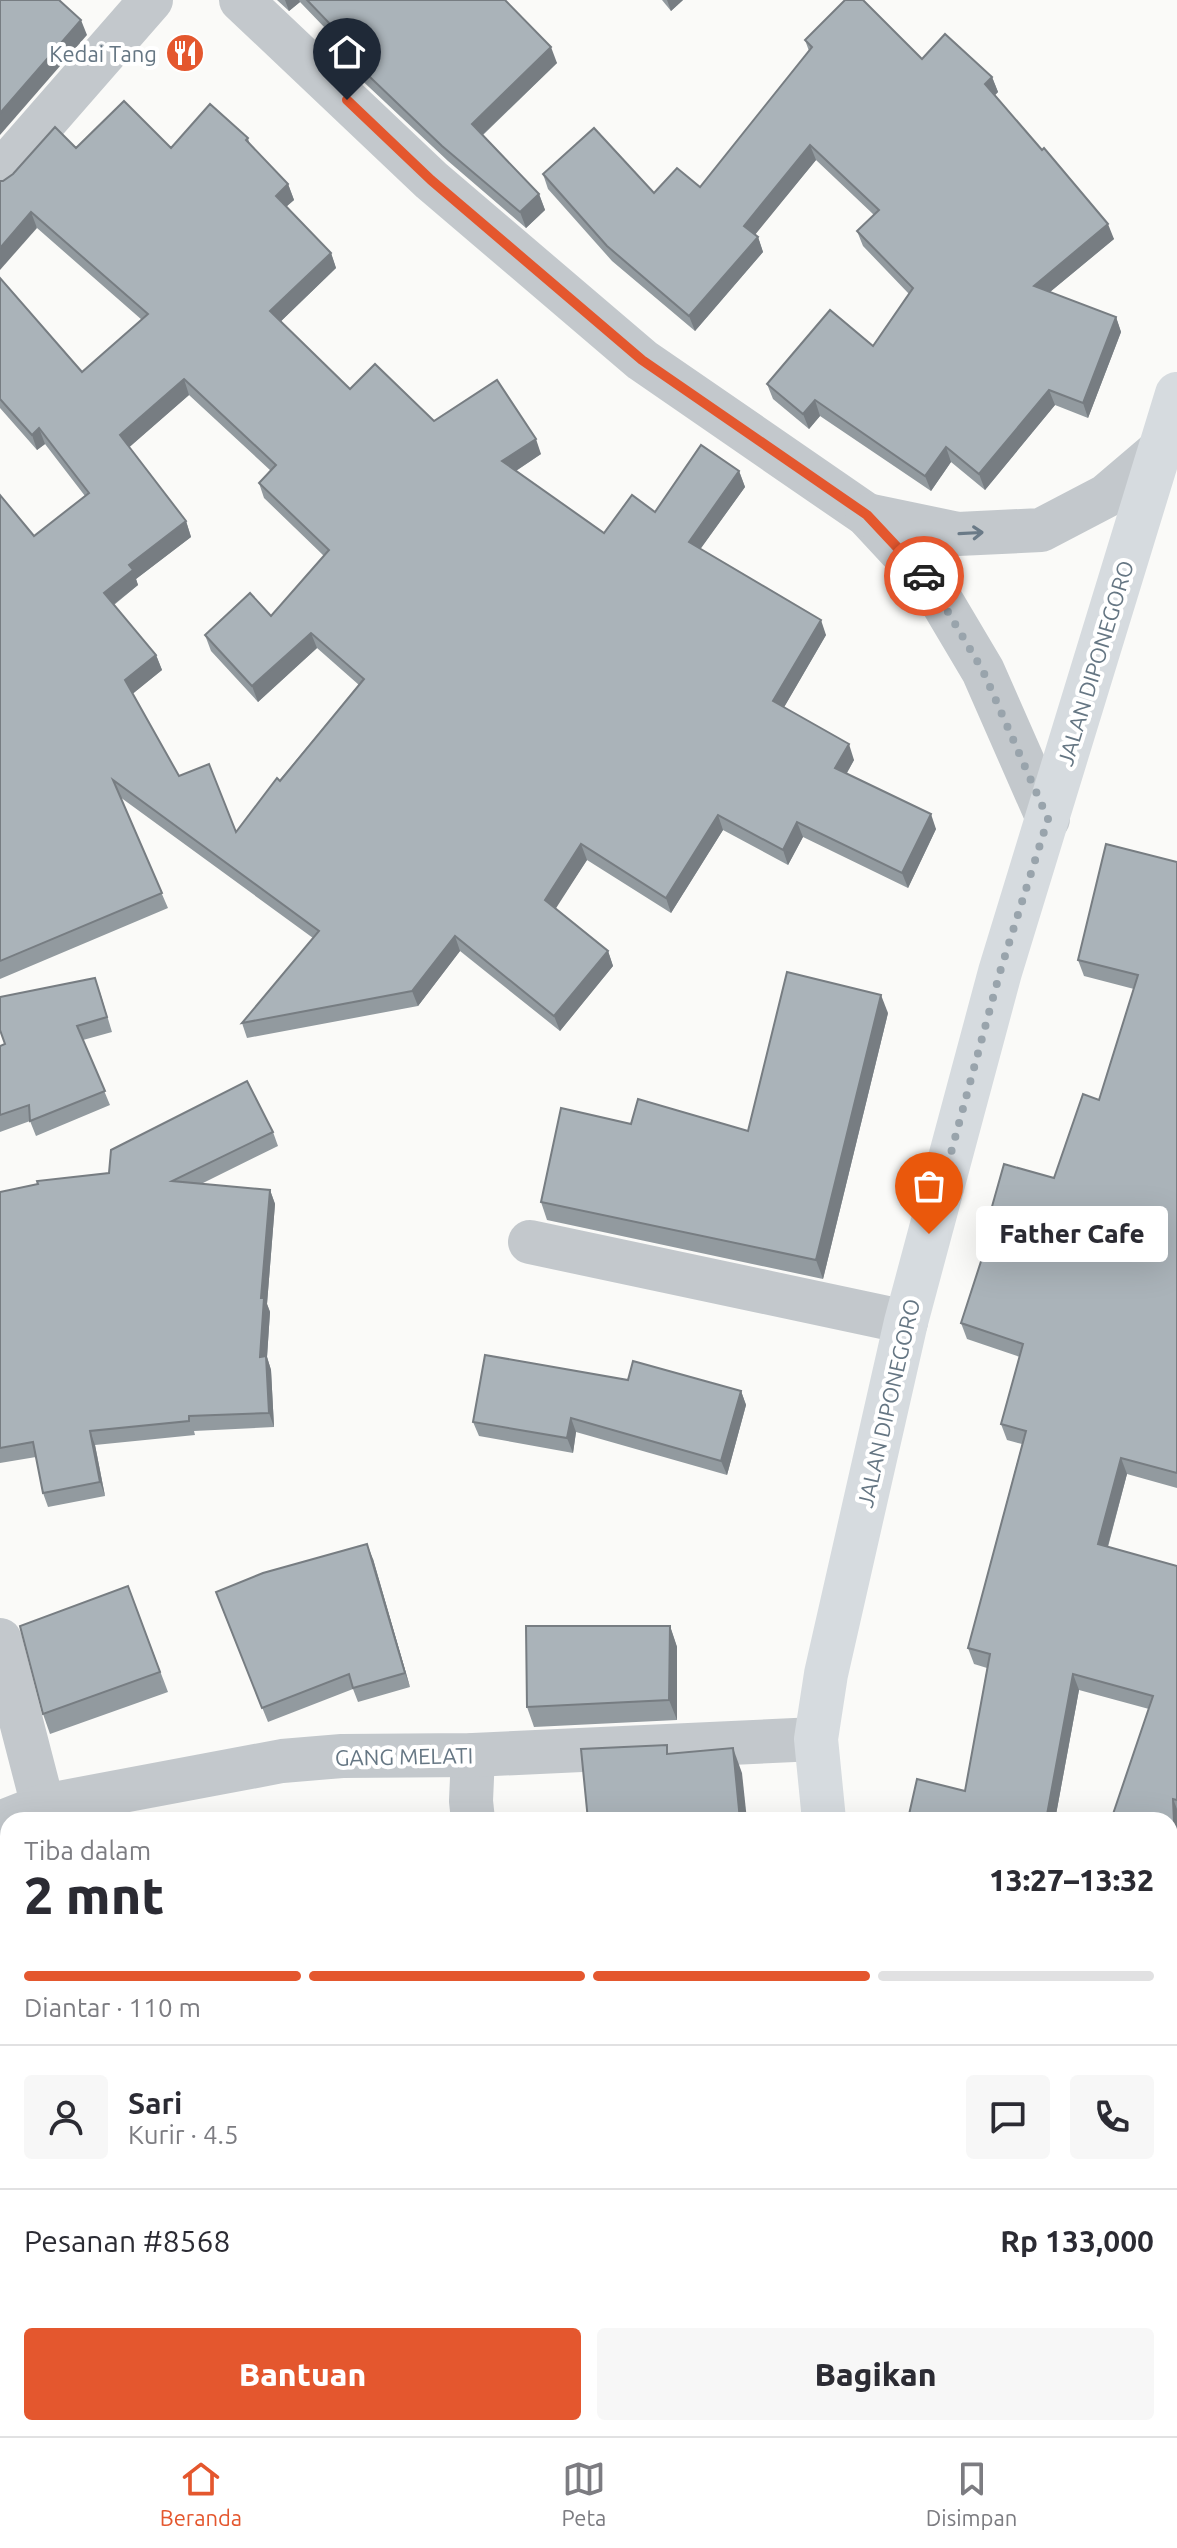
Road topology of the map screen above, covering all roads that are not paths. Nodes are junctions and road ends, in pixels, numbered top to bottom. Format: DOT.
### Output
graph roads {
  1 [pos="151,0"];
  2 [pos="241,0"];
  3 [pos="0,173"];
  4 [pos="1177,394"];
  5 [pos="1160,450"];
  6 [pos="867,515"];
  7 [pos="1048,819"];
  8 [pos="530,1242"];
  9 [pos="906,1322"];
  10 [pos="0,1640"];
  11 [pos="816,1739"];
  12 [pos="473,1755"];
  13 [pos="43,1806"];
  14 [pos="28,1812"];
  15 [pos="473,1812"];
  16 [pos="823,1812"];
  1 -- 3 [label="street"];
  2 -- 6 [label="street"];
  4 -- 5 [label="main road, JALAN DIPONEGORO"];
  6 -- 5 [label="street, one-way"];
  5 -- 7 [label="main road, JALAN DIPONEGORO"];
  6 -- 7 [label="street"];
  7 -- 9 [label="main road, JALAN DIPONEGORO"];
  8 -- 9 [label="street"];
  9 -- 11 [label="main road, JALAN DIPONEGORO"];
  10 -- 13 [label="street"];
  11 -- 12 [label="street, GANG MELATI"];
  11 -- 16 [label="main road, JALAN DIPONEGORO"];
  12 -- 13 [label="street, GANG MELATI"];
  12 -- 15 [label="street"];
  13 -- 14 [label="street, GANG MELATI"];
}
